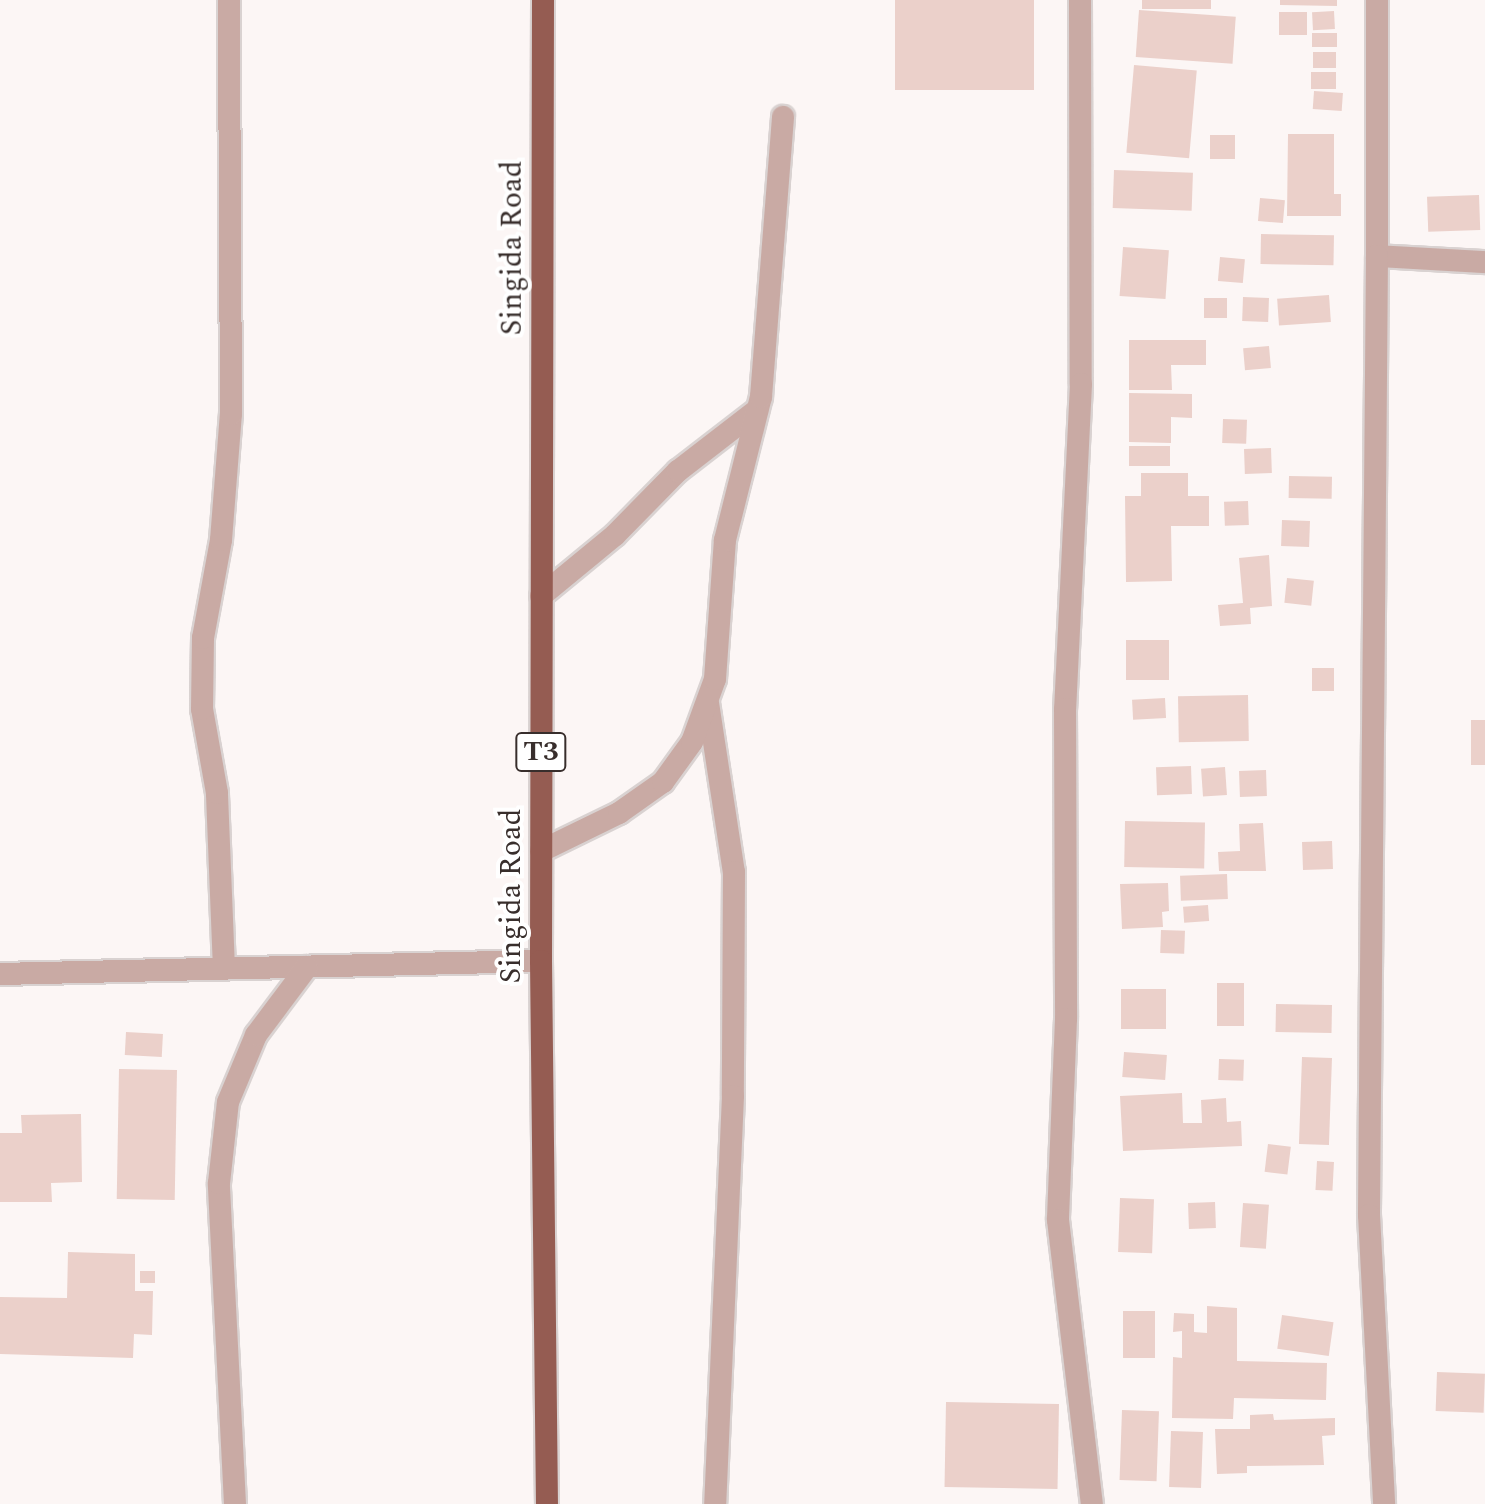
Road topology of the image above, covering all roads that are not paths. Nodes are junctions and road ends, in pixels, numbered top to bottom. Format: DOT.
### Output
graph roads {
  1 [pos="229,0"];
  2 [pos="543,0"];
  3 [pos="1080,0"];
  4 [pos="1377,0"];
  5 [pos="783,117"];
  6 [pos="1377,256"];
  7 [pos="1485,262"];
  8 [pos="757,410"];
  9 [pos="541,596"];
  10 [pos="708,698"];
  11 [pos="541,851"];
  12 [pos="541,961"];
  13 [pos="307,967"];
  14 [pos="224,969"];
  15 [pos="0,974"];
  16 [pos="235,1504"];
  17 [pos="547,1504"];
  18 [pos="715,1504"];
  19 [pos="1092,1504"];
  20 [pos="1384,1504"];
  1 -- 14 [label="street"];
  2 -- 9 [label="highway, Singida Road / T3"];
  3 -- 19 [label="street"];
  4 -- 6 [label="street"];
  5 -- 8 [label="street"];
  6 -- 7 [label="street"];
  6 -- 20 [label="street"];
  8 -- 9 [label="street"];
  8 -- 10 [label="street"];
  9 -- 11 [label="highway, Singida Road / T3"];
  10 -- 11 [label="street"];
  10 -- 18 [label="street"];
  11 -- 12 [label="highway, Singida Road / T3"];
  12 -- 13 [label="street"];
  12 -- 17 [label="highway, Singida Road / T3"];
  13 -- 14 [label="street"];
  13 -- 16 [label="street"];
  14 -- 15 [label="street"];
}
